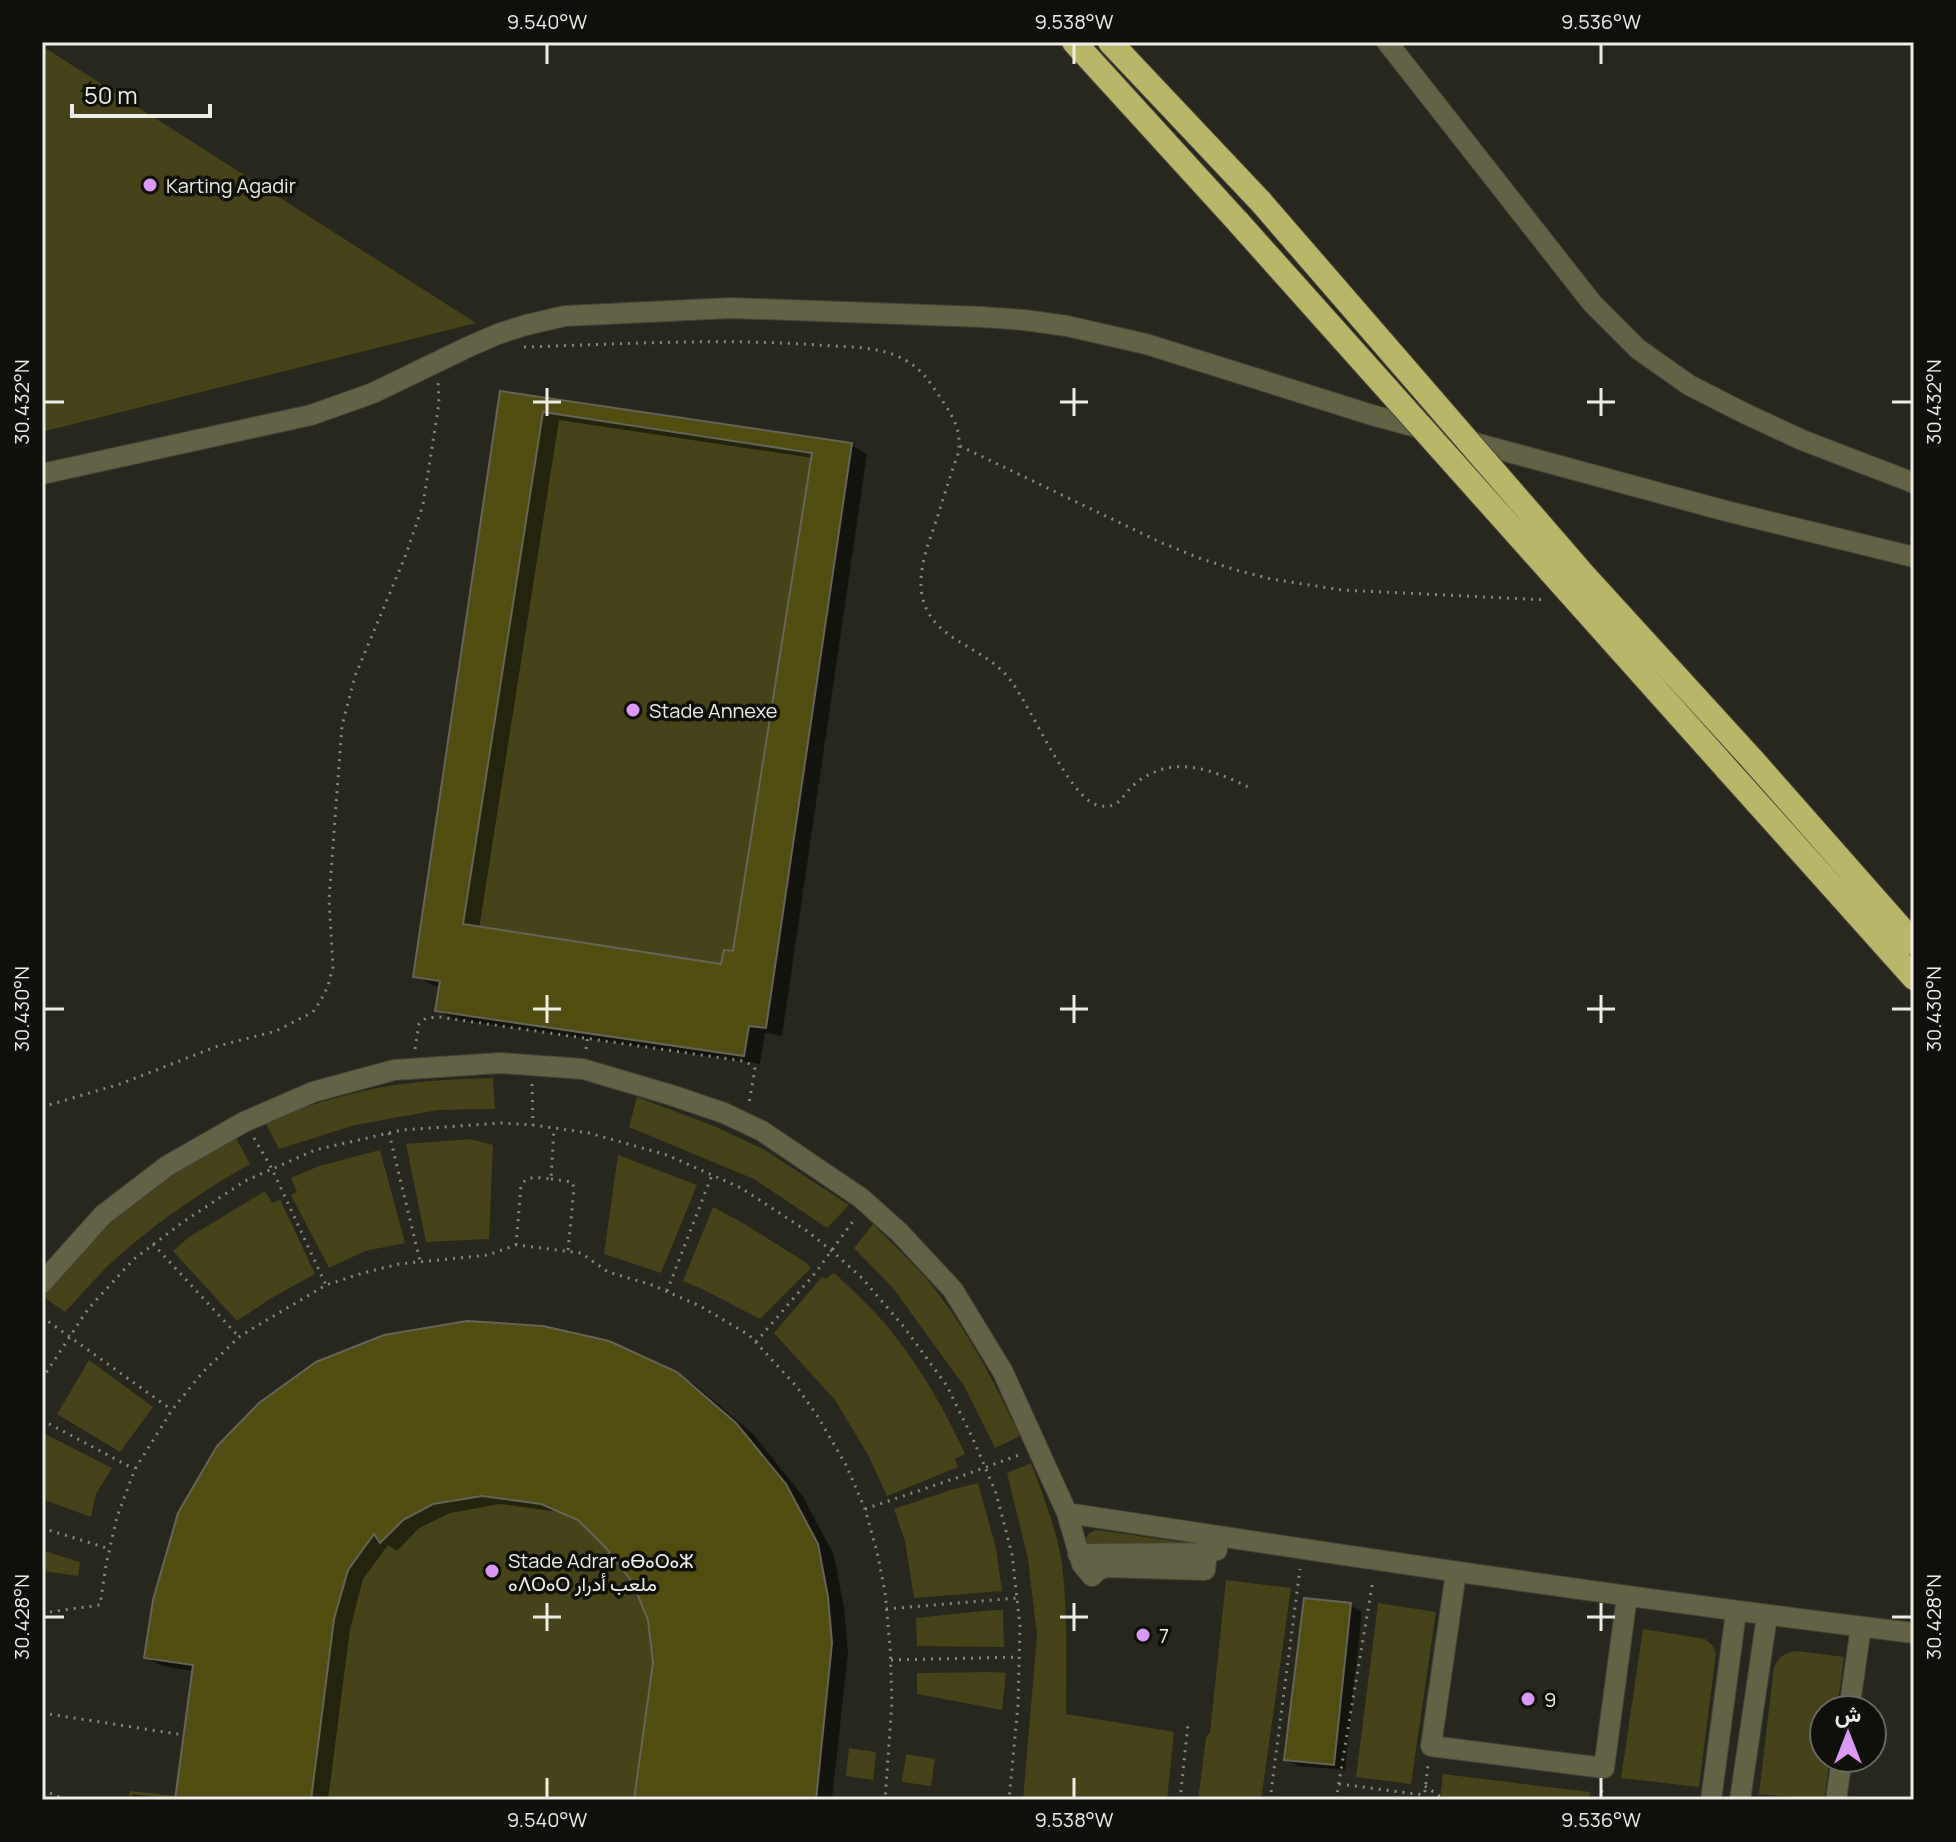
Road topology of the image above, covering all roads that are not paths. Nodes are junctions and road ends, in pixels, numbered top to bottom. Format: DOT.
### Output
graph roads {
  1 [pos="1074,42"];
  2 [pos="1110,42"];
  3 [pos="1387,42"];
  4 [pos="42,474"];
  5 [pos="1914,483"];
  6 [pos="1914,557"];
  7 [pos="1914,943"];
  8 [pos="1914,978"];
  9 [pos="42,1283"];
  10 [pos="1067,1513"];
  11 [pos="1207,1552"];
  12 [pos="1078,1554"];
  13 [pos="1456,1572"];
  14 [pos="1627,1596"];
  15 [pos="1736,1612"];
  16 [pos="1767,1616"];
  17 [pos="1861,1627"];
  18 [pos="1914,1633"];
  19 [pos="1851,1694"];
  20 [pos="1840,1774"];
  21 [pos="1711,1800"];
  22 [pos="1740,1800"];
  23 [pos="1836,1800"];
  1 -- 8 [label="highway, bridge"];
  2 -- 7 [label="highway, bridge"];
  3 -- 5 [label="street"];
  4 -- 6 [label="street"];
  9 -- 10 [label="street"];
  10 -- 11 [label="street"];
  10 -- 12 [label="street"];
  11 -- 12 [label="street"];
  11 -- 12 [label="street"];
  11 -- 13 [label="street"];
  13 -- 14 [label="street"];
  13 -- 14 [label="street"];
  14 -- 15 [label="street"];
  15 -- 16 [label="street"];
  15 -- 21 [label="street"];
  16 -- 17 [label="street"];
  16 -- 22 [label="street"];
  17 -- 18 [label="street"];
  17 -- 19 [label="street"];
  20 -- 23 [label="street"];
}
